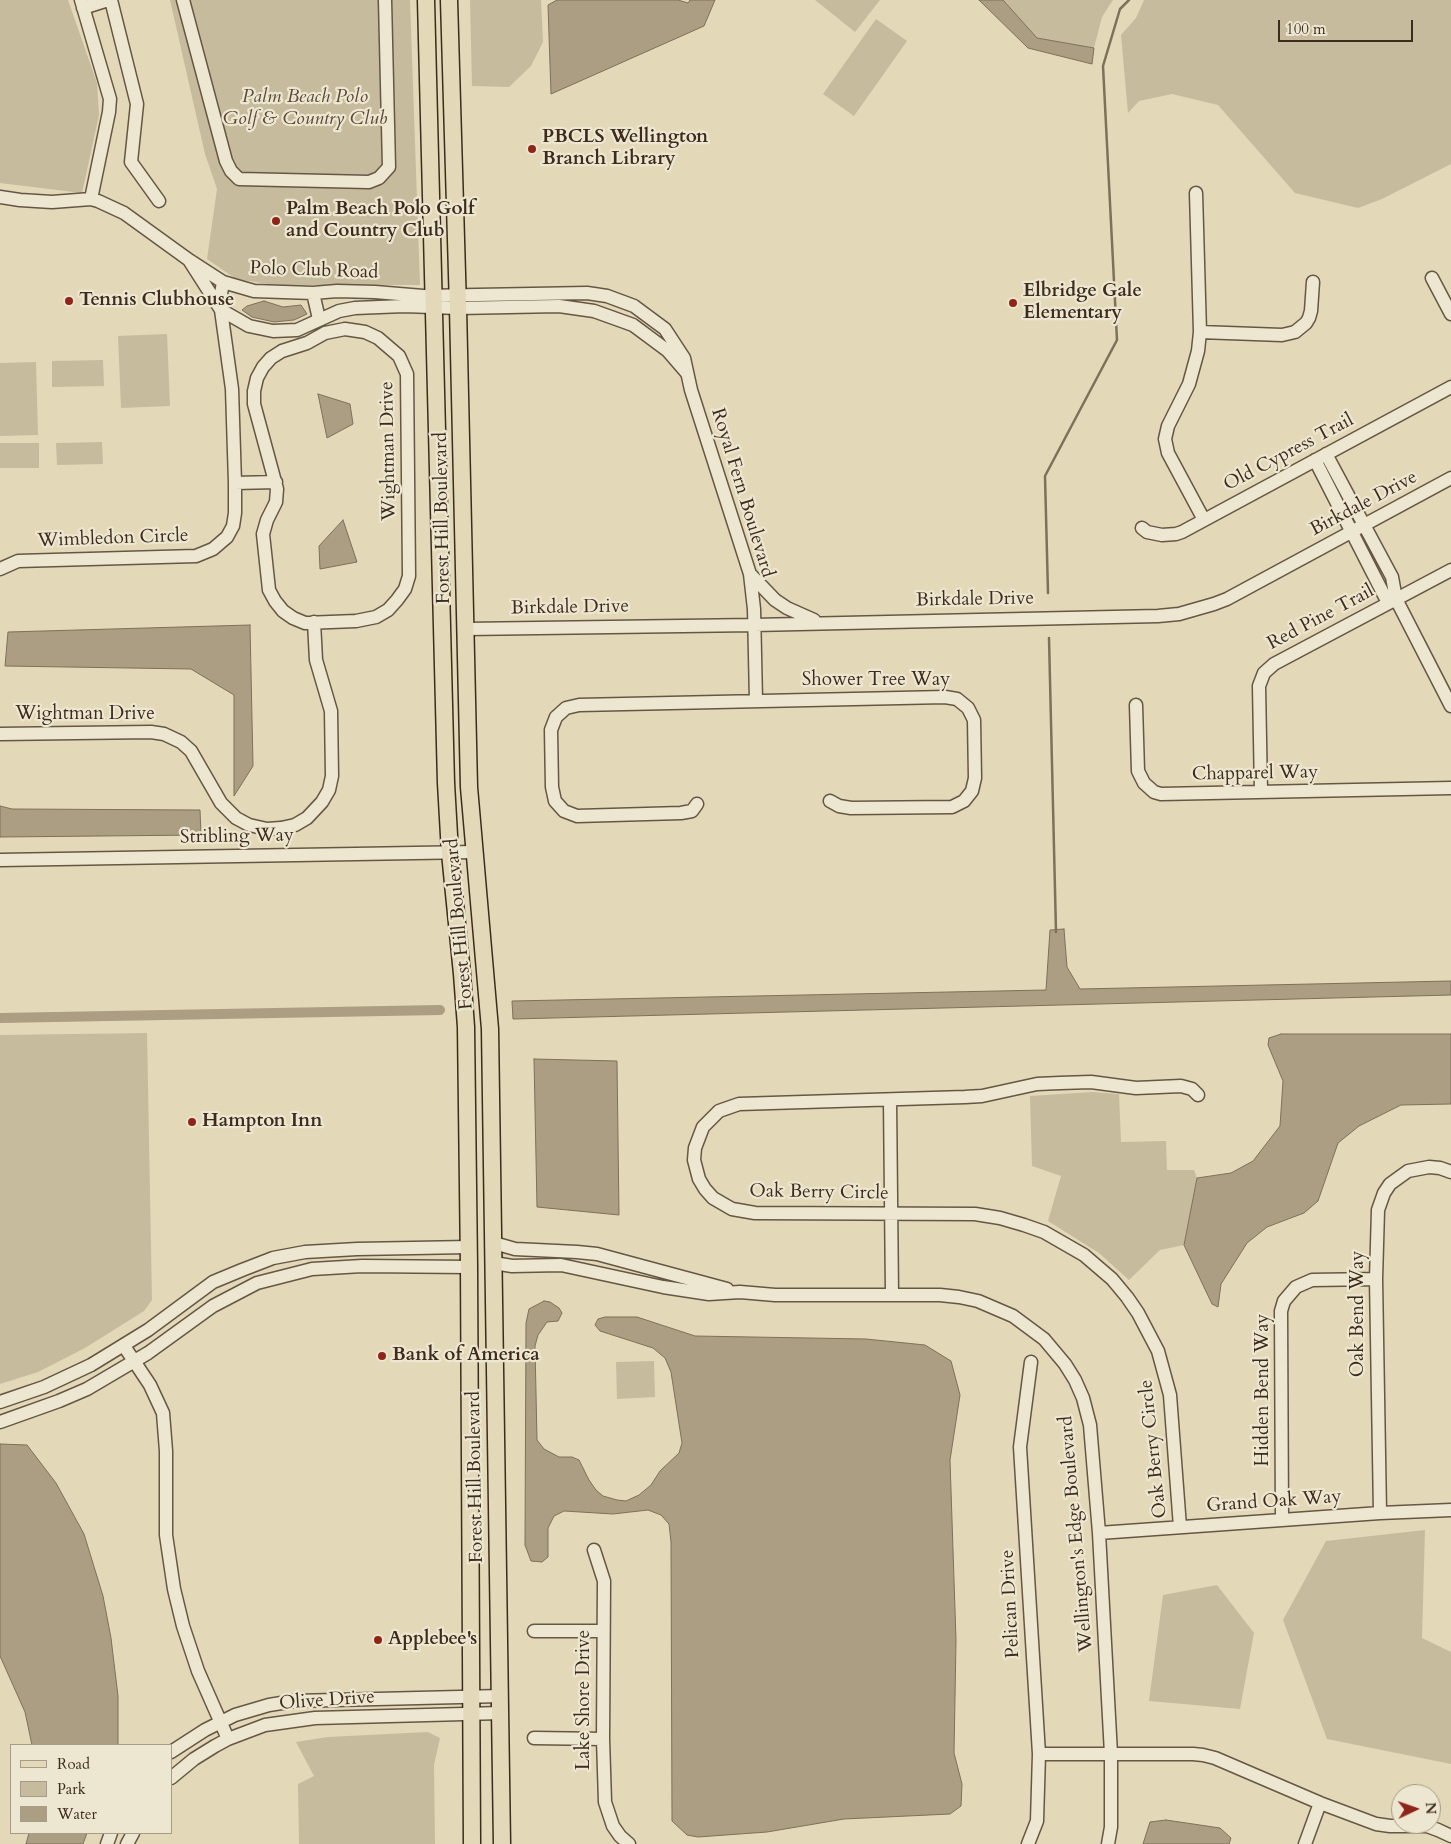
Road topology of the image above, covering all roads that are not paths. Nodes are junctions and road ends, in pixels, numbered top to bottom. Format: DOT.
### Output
graph roads {
  1 [pos="110,0"];
  2 [pos="183,0"];
  3 [pos="385,0"];
  4 [pos="426,0"];
  5 [pos="449,0"];
  6 [pos="82,4"];
  7 [pos="1196,192"];
  8 [pos="0,197"];
  9 [pos="91,200"];
  10 [pos="159,201"];
  11 [pos="189,260"];
  12 [pos="1432,278"];
  13 [pos="223,282"];
  14 [pos="1312,282"];
  15 [pos="337,291"];
  16 [pos="313,293"];
  17 [pos="445,301"];
  18 [pos="221,310"];
  19 [pos="339,311"];
  20 [pos="1451,314"];
  21 [pos="319,319"];
  22 [pos="1200,332"];
  23 [pos="687,373"];
  24 [pos="1451,387"];
  25 [pos="1320,457"];
  26 [pos="1451,478"];
  27 [pos="276,482"];
  28 [pos="235,483"];
  29 [pos="1204,520"];
  30 [pos="1364,525"];
  31 [pos="1142,528"];
  32 [pos="1352,531"];
  33 [pos="0,569"];
  34 [pos="1451,570"];
  35 [pos="750,574"];
  36 [pos="441,593"];
  37 [pos="1396,599"];
  38 [pos="314,622"];
  39 [pos="818,622"];
  40 [pos="754,625"];
  41 [pos="466,629"];
  42 [pos="756,701"];
  43 [pos="1136,704"];
  44 [pos="1451,706"];
  45 [pos="0,734"];
  46 [pos="1451,788"];
  47 [pos="1261,792"];
  48 [pos="830,801"];
  49 [pos="697,804"];
  50 [pos="474,852"];
  51 [pos="450,853"];
  52 [pos="0,860"];
  53 [pos="1198,1095"];
  54 [pos="890,1100"];
  55 [pos="1451,1172"];
  56 [pos="468,1193"];
  57 [pos="890,1214"];
  58 [pos="494,1243"];
  59 [pos="469,1247"];
  60 [pos="494,1262"];
  61 [pos="469,1267"];
  62 [pos="1376,1279"];
  63 [pos="740,1292"];
  64 [pos="892,1295"];
  65 [pos="196,1296"];
  66 [pos="494,1307"];
  67 [pos="206,1311"];
  68 [pos="124,1346"];
  69 [pos="134,1362"];
  70 [pos="1031,1362"];
  71 [pos="0,1402"];
  72 [pos="0,1422"];
  73 [pos="1451,1510"];
  74 [pos="1380,1513"];
  75 [pos="1282,1520"];
  76 [pos="1180,1527"];
  77 [pos="1099,1533"];
  78 [pos="594,1550"];
  79 [pos="534,1631"];
  80 [pos="603,1631"];
  81 [pos="500,1696"];
  82 [pos="472,1697"];
  83 [pos="501,1713"];
  84 [pos="472,1714"];
  85 [pos="221,1721"];
  86 [pos="534,1738"];
  87 [pos="228,1739"];
  88 [pos="603,1739"];
  89 [pos="172,1751"];
  90 [pos="1038,1754"];
  91 [pos="1111,1754"];
  92 [pos="172,1777"];
  93 [pos="1320,1803"];
  94 [pos="1451,1836"];
  95 [pos="472,1844"];
  96 [pos="502,1844"];
  97 [pos="629,1844"];
  98 [pos="1028,1844"];
  99 [pos="1108,1844"];
  100 [pos="1305,1844"];
  1 -- 6 [label="street"];
  1 -- 10 [label="street"];
  2 -- 3 [label="street"];
  4 -- 17 [label="main road, Forest Hill Boulevard"];
  5 -- 17 [label="main road, Forest Hill Boulevard"];
  6 -- 9 [label="street"];
  7 -- 22 [label="street"];
  8 -- 9 [label="street"];
  9 -- 11 [label="street, Polo Club Road"];
  11 -- 13 [label="street, Polo Club Road"];
  11 -- 18 [label="street, Polo Club Road"];
  12 -- 20 [label="street"];
  13 -- 16 [label="street, Polo Club Road"];
  13 -- 18 [label="street, Wimbledon Circle"];
  14 -- 22 [label="street"];
  15 -- 16 [label="street, Polo Club Road"];
  15 -- 17 [label="street, Polo Club Road"];
  15 -- 19 [label="street"];
  16 -- 21 [label="street"];
  17 -- 19 [label="street, Polo Club Road"];
  17 -- 23 [label="street, Royal Fern Boulevard"];
  17 -- 23 [label="street, Royal Fern Boulevard"];
  17 -- 36 [label="main road, Forest Hill Boulevard"];
  17 -- 41 [label="main road, Forest Hill Boulevard"];
  18 -- 21 [label="street, Polo Club Road"];
  18 -- 28 [label="street, Wimbledon Circle"];
  19 -- 21 [label="street, Polo Club Road"];
  22 -- 29 [label="street"];
  23 -- 35 [label="street, Royal Fern Boulevard"];
  24 -- 25 [label="street, Old Cypress Trail"];
  25 -- 29 [label="street, Old Cypress Trail"];
  25 -- 30 [label="street"];
  25 -- 32 [label="street"];
  26 -- 30 [label="street, Birkdale Drive"];
  27 -- 28 [label="street"];
  27 -- 38 [label="street, Wightman Drive"];
  27 -- 38 [label="street, Wightman Drive"];
  28 -- 33 [label="street, Wimbledon Circle"];
  29 -- 31 [label="street, Old Cypress Trail"];
  30 -- 32 [label="street, Birkdale Drive"];
  30 -- 37 [label="street"];
  32 -- 37 [label="street"];
  32 -- 39 [label="street, Birkdale Drive"];
  34 -- 37 [label="street, Red Pine Trail"];
  35 -- 39 [label="street"];
  35 -- 40 [label="street, Royal Fern Boulevard"];
  36 -- 41 [label="main road"];
  36 -- 51 [label="main road, Forest Hill Boulevard"];
  37 -- 44 [label="street"];
  37 -- 47 [label="street, Red Pine Trail"];
  38 -- 45 [label="street, Wightman Drive"];
  39 -- 40 [label="street, Birkdale Drive"];
  40 -- 41 [label="street, Birkdale Drive"];
  40 -- 42 [label="street"];
  41 -- 50 [label="main road, Forest Hill Boulevard"];
  42 -- 48 [label="street, Shower Tree Way"];
  42 -- 49 [label="street, Shower Tree Way"];
  43 -- 47 [label="street, Chapparel Way"];
  46 -- 47 [label="street, Chapparel Way"];
  50 -- 51 [label="street, Stribling Way"];
  50 -- 58 [label="main road, Forest Hill Boulevard"];
  51 -- 52 [label="street, Stribling Way"];
  51 -- 56 [label="main road, Forest Hill Boulevard"];
  53 -- 54 [label="street, Oak Berry Circle"];
  54 -- 57 [label="street"];
  54 -- 57 [label="street, Oak Berry Circle"];
  55 -- 62 [label="street, Oak Bend Way"];
  56 -- 59 [label="main road, Forest Hill Boulevard"];
  56 -- 60 [label="main road"];
  57 -- 64 [label="street"];
  57 -- 76 [label="street, Oak Berry Circle"];
  58 -- 60 [label="main road, Forest Hill Boulevard"];
  58 -- 63 [label="street, Wellington's Edge Boulevard"];
  59 -- 61 [label="main road, Forest Hill Boulevard"];
  59 -- 65 [label="street"];
  59 -- 66 [label="main road"];
  60 -- 63 [label="street, Wellington's Edge Boulevard"];
  60 -- 66 [label="main road, Forest Hill Boulevard"];
  61 -- 67 [label="street"];
  61 -- 82 [label="main road, Forest Hill Boulevard"];
  62 -- 74 [label="street, Oak Bend Way"];
  62 -- 75 [label="street, Hidden Bend Way"];
  63 -- 64 [label="street, Wellington's Edge Boulevard"];
  64 -- 77 [label="street, Wellington's Edge Boulevard"];
  65 -- 67 [label="street"];
  65 -- 68 [label="street"];
  66 -- 81 [label="main road, Forest Hill Boulevard"];
  67 -- 69 [label="street"];
  68 -- 69 [label="street"];
  68 -- 71 [label="street"];
  69 -- 72 [label="street"];
  69 -- 85 [label="street"];
  70 -- 90 [label="street, Pelican Drive"];
  73 -- 74 [label="street, Grand Oak Way"];
  74 -- 75 [label="street, Grand Oak Way"];
  75 -- 76 [label="street, Grand Oak Way"];
  76 -- 77 [label="street, Grand Oak Way"];
  77 -- 91 [label="street, Wellington's Edge Boulevard"];
  78 -- 80 [label="street, Lake Shore Drive"];
  79 -- 80 [label="street"];
  80 -- 88 [label="street, Lake Shore Drive"];
  81 -- 82 [label="street, Olive Drive"];
  81 -- 83 [label="main road, Forest Hill Boulevard"];
  82 -- 84 [label="main road, Forest Hill Boulevard"];
  82 -- 85 [label="street, Olive Drive"];
  83 -- 84 [label="street, Olive Drive"];
  83 -- 96 [label="main road, Forest Hill Boulevard"];
  84 -- 87 [label="street, Olive Drive"];
  84 -- 95 [label="main road, Forest Hill Boulevard"];
  85 -- 87 [label="street"];
  85 -- 89 [label="street, Olive Drive"];
  86 -- 88 [label="street"];
  87 -- 92 [label="street, Olive Drive"];
  88 -- 97 [label="street, Lake Shore Drive"];
  90 -- 91 [label="street"];
  90 -- 98 [label="street, Pelican Drive"];
  91 -- 93 [label="street"];
  91 -- 99 [label="street, Wellington's Edge Boulevard"];
  93 -- 94 [label="street"];
  93 -- 100 [label="street"];
}
